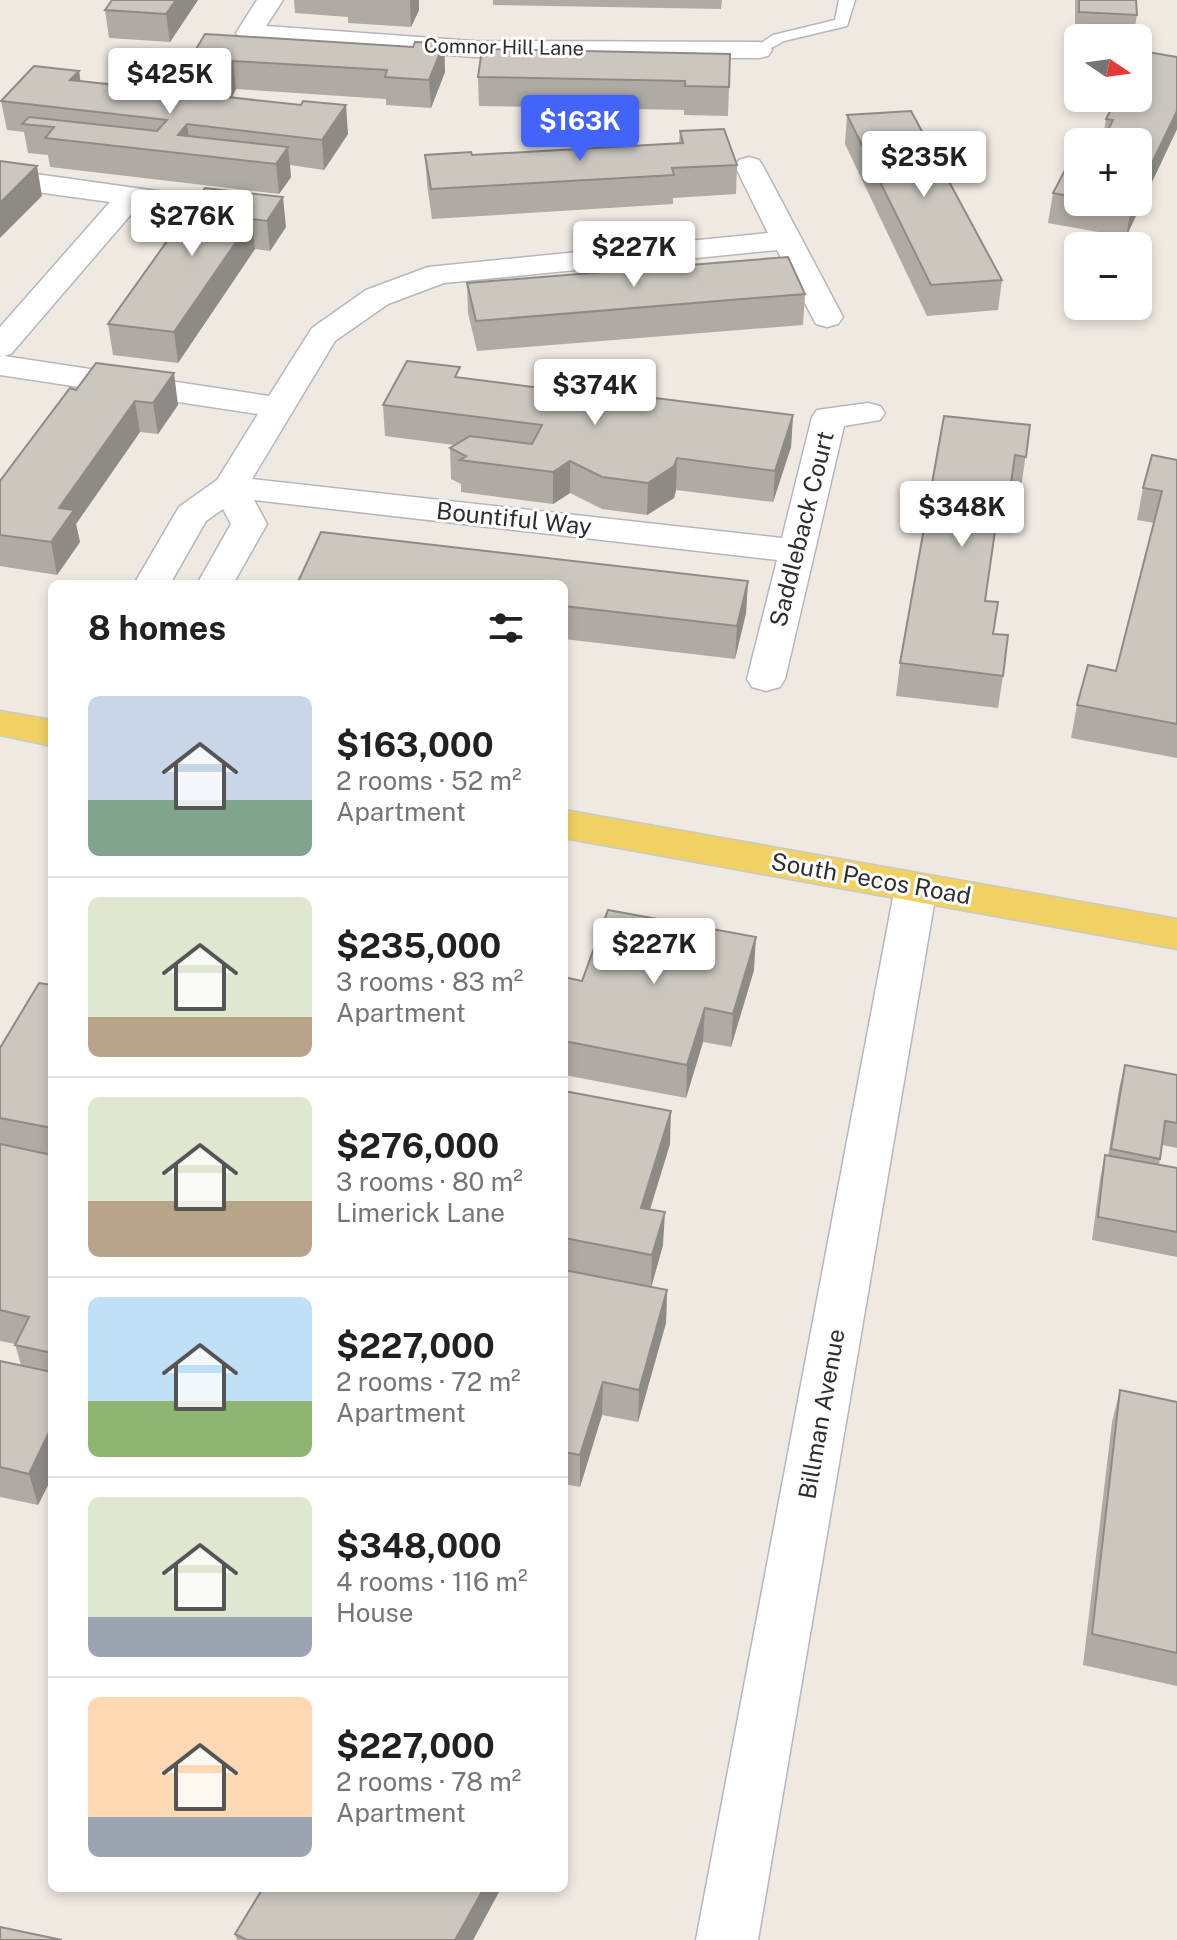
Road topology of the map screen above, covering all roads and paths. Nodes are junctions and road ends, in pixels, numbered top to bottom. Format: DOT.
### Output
graph roads {
  1 [pos="270,0"];
  2 [pos="847,0"];
  3 [pos="759,50"];
  4 [pos="749,166"];
  5 [pos="0,178"];
  6 [pos="131,196"];
  7 [pos="283,217"];
  8 [pos="787,240"];
  9 [pos="827,317"];
  10 [pos="0,347"];
  11 [pos="0,365"];
  12 [pos="278,407"];
  13 [pos="868,413"];
  14 [pos="230,487"];
  15 [pos="797,551"];
  16 [pos="154,580"];
  17 [pos="217,580"];
  18 [pos="766,679"];
  19 [pos="0,723"];
  20 [pos="48,732"];
  21 [pos="568,825"];
  22 [pos="916,887"];
  23 [pos="1177,934"];
  24 [pos="727,1940"];
  1 -- 3 [label="street, Comnor Hill Lane"];
  2 -- 3 [label="lane"];
  4 -- 8 [label="street"];
  5 -- 6 [label="street"];
  6 -- 7 [label="street"];
  6 -- 10 [label="street"];
  8 -- 9 [label="street"];
  8 -- 12 [label="street"];
  11 -- 12 [label="street"];
  12 -- 14 [label="street"];
  13 -- 15 [label="street, Saddleback Court"];
  14 -- 15 [label="street, Bountiful Way"];
  14 -- 16 [label="street"];
  14 -- 17 [label="street"];
  15 -- 18 [label="street, Saddleback Court"];
  19 -- 20 [label="main road"];
  21 -- 22 [label="main road, South Pecos Road"];
  22 -- 23 [label="main road, South Pecos Road"];
  22 -- 24 [label="street, Billman Avenue"];
}
